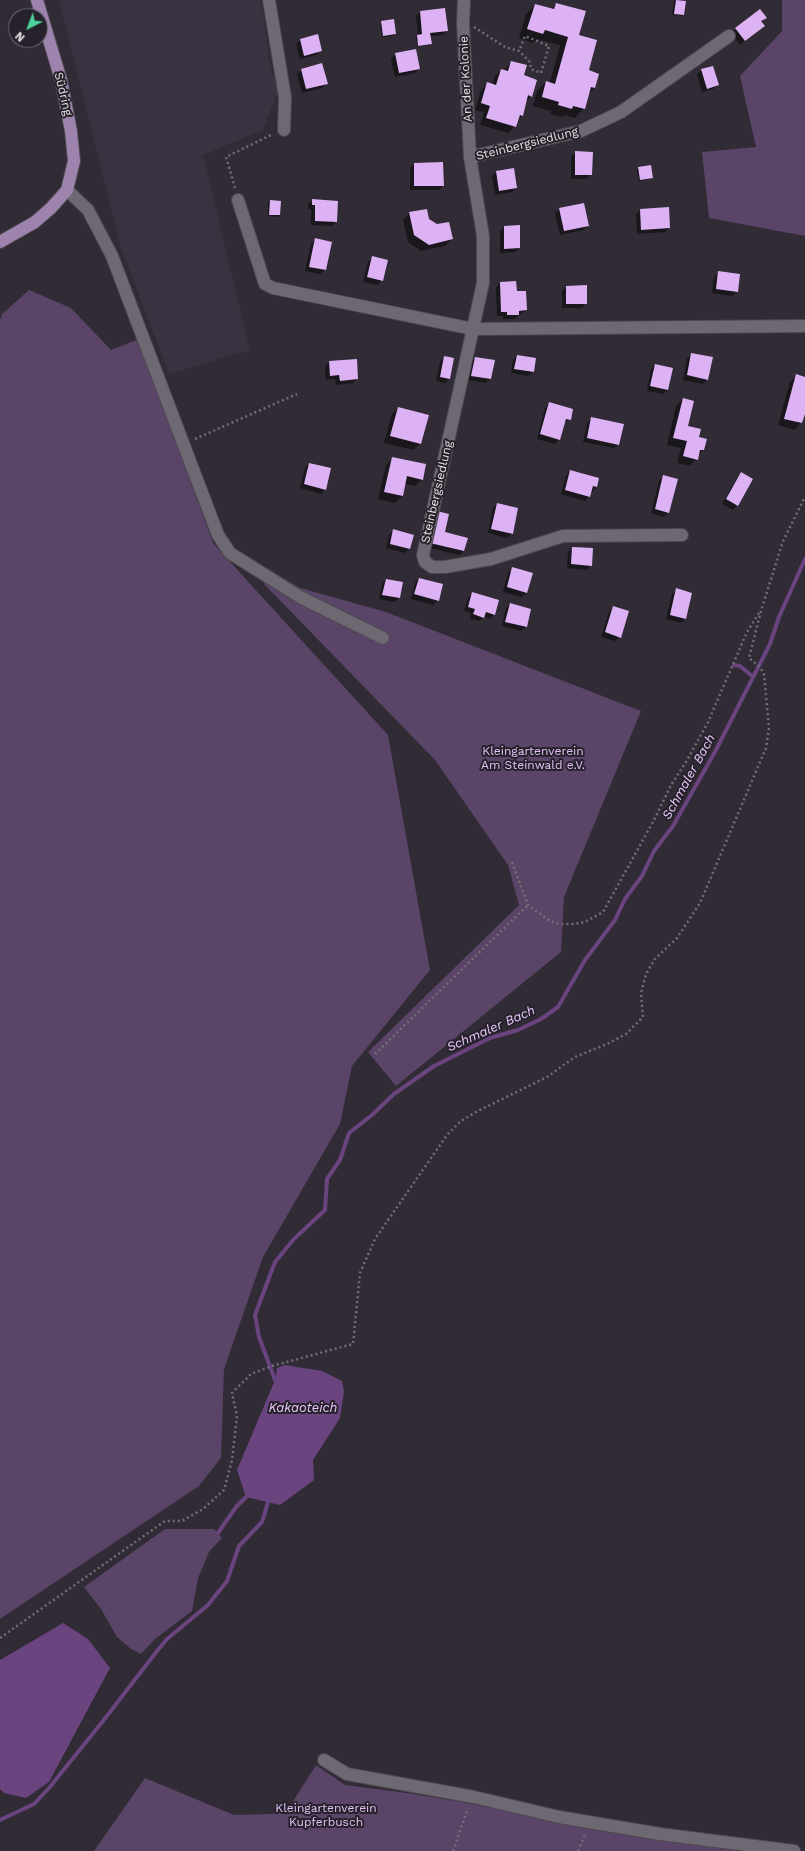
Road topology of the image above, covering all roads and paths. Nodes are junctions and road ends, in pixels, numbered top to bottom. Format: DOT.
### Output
graph roads {
  1 [pos="37,0"];
  2 [pos="269,0"];
  3 [pos="464,0"];
  4 [pos="479,29"];
  5 [pos="729,36"];
  6 [pos="519,52"];
  7 [pos="284,130"];
  8 [pos="470,157"];
  9 [pos="67,190"];
  10 [pos="238,200"];
  11 [pos="12,236"];
  12 [pos="0,239"];
  13 [pos="0,242"];
  14 [pos="805,326"];
  15 [pos="473,329"];
  16 [pos="297,394"];
  17 [pos="183,444"];
  18 [pos="805,497"];
  19 [pos="682,535"];
  20 [pos="761,611"];
  21 [pos="383,638"];
  22 [pos="512,862"];
  23 [pos="528,905"];
  24 [pos="375,1054"];
  25 [pos="0,1638"];
  26 [pos="324,1760"];
  27 [pos="474,1797"];
  28 [pos="590,1822"];
  29 [pos="452,1851"];
  30 [pos="578,1851"];
  31 [pos="794,1851"];
  1 -- 9 [label="main road, Südring"];
  2 -- 7 [label="street"];
  3 -- 8 [label="street, An der Kolonie"];
  4 -- 6 [label="path"];
  5 -- 8 [label="street, Steinbergsiedlung"];
  6 -- 6 [label="path"];
  7 -- 10 [label="path"];
  8 -- 15 [label="street, Steinbergsiedlung"];
  9 -- 11 [label="main road"];
  9 -- 17 [label="street"];
  10 -- 15 [label="street"];
  11 -- 12 [label="main road"];
  11 -- 13 [label="main road"];
  14 -- 15 [label="street"];
  15 -- 19 [label="street, Steinbergsiedlung"];
  16 -- 17 [label="path"];
  17 -- 21 [label="street"];
  18 -- 20 [label="path"];
  20 -- 23 [label="path"];
  20 -- 25 [label="path"];
  22 -- 23 [label="path"];
  23 -- 24 [label="path"];
  26 -- 27 [label="street"];
  27 -- 28 [label="street"];
  27 -- 29 [label="path"];
  28 -- 30 [label="path"];
  28 -- 31 [label="street"];
}
